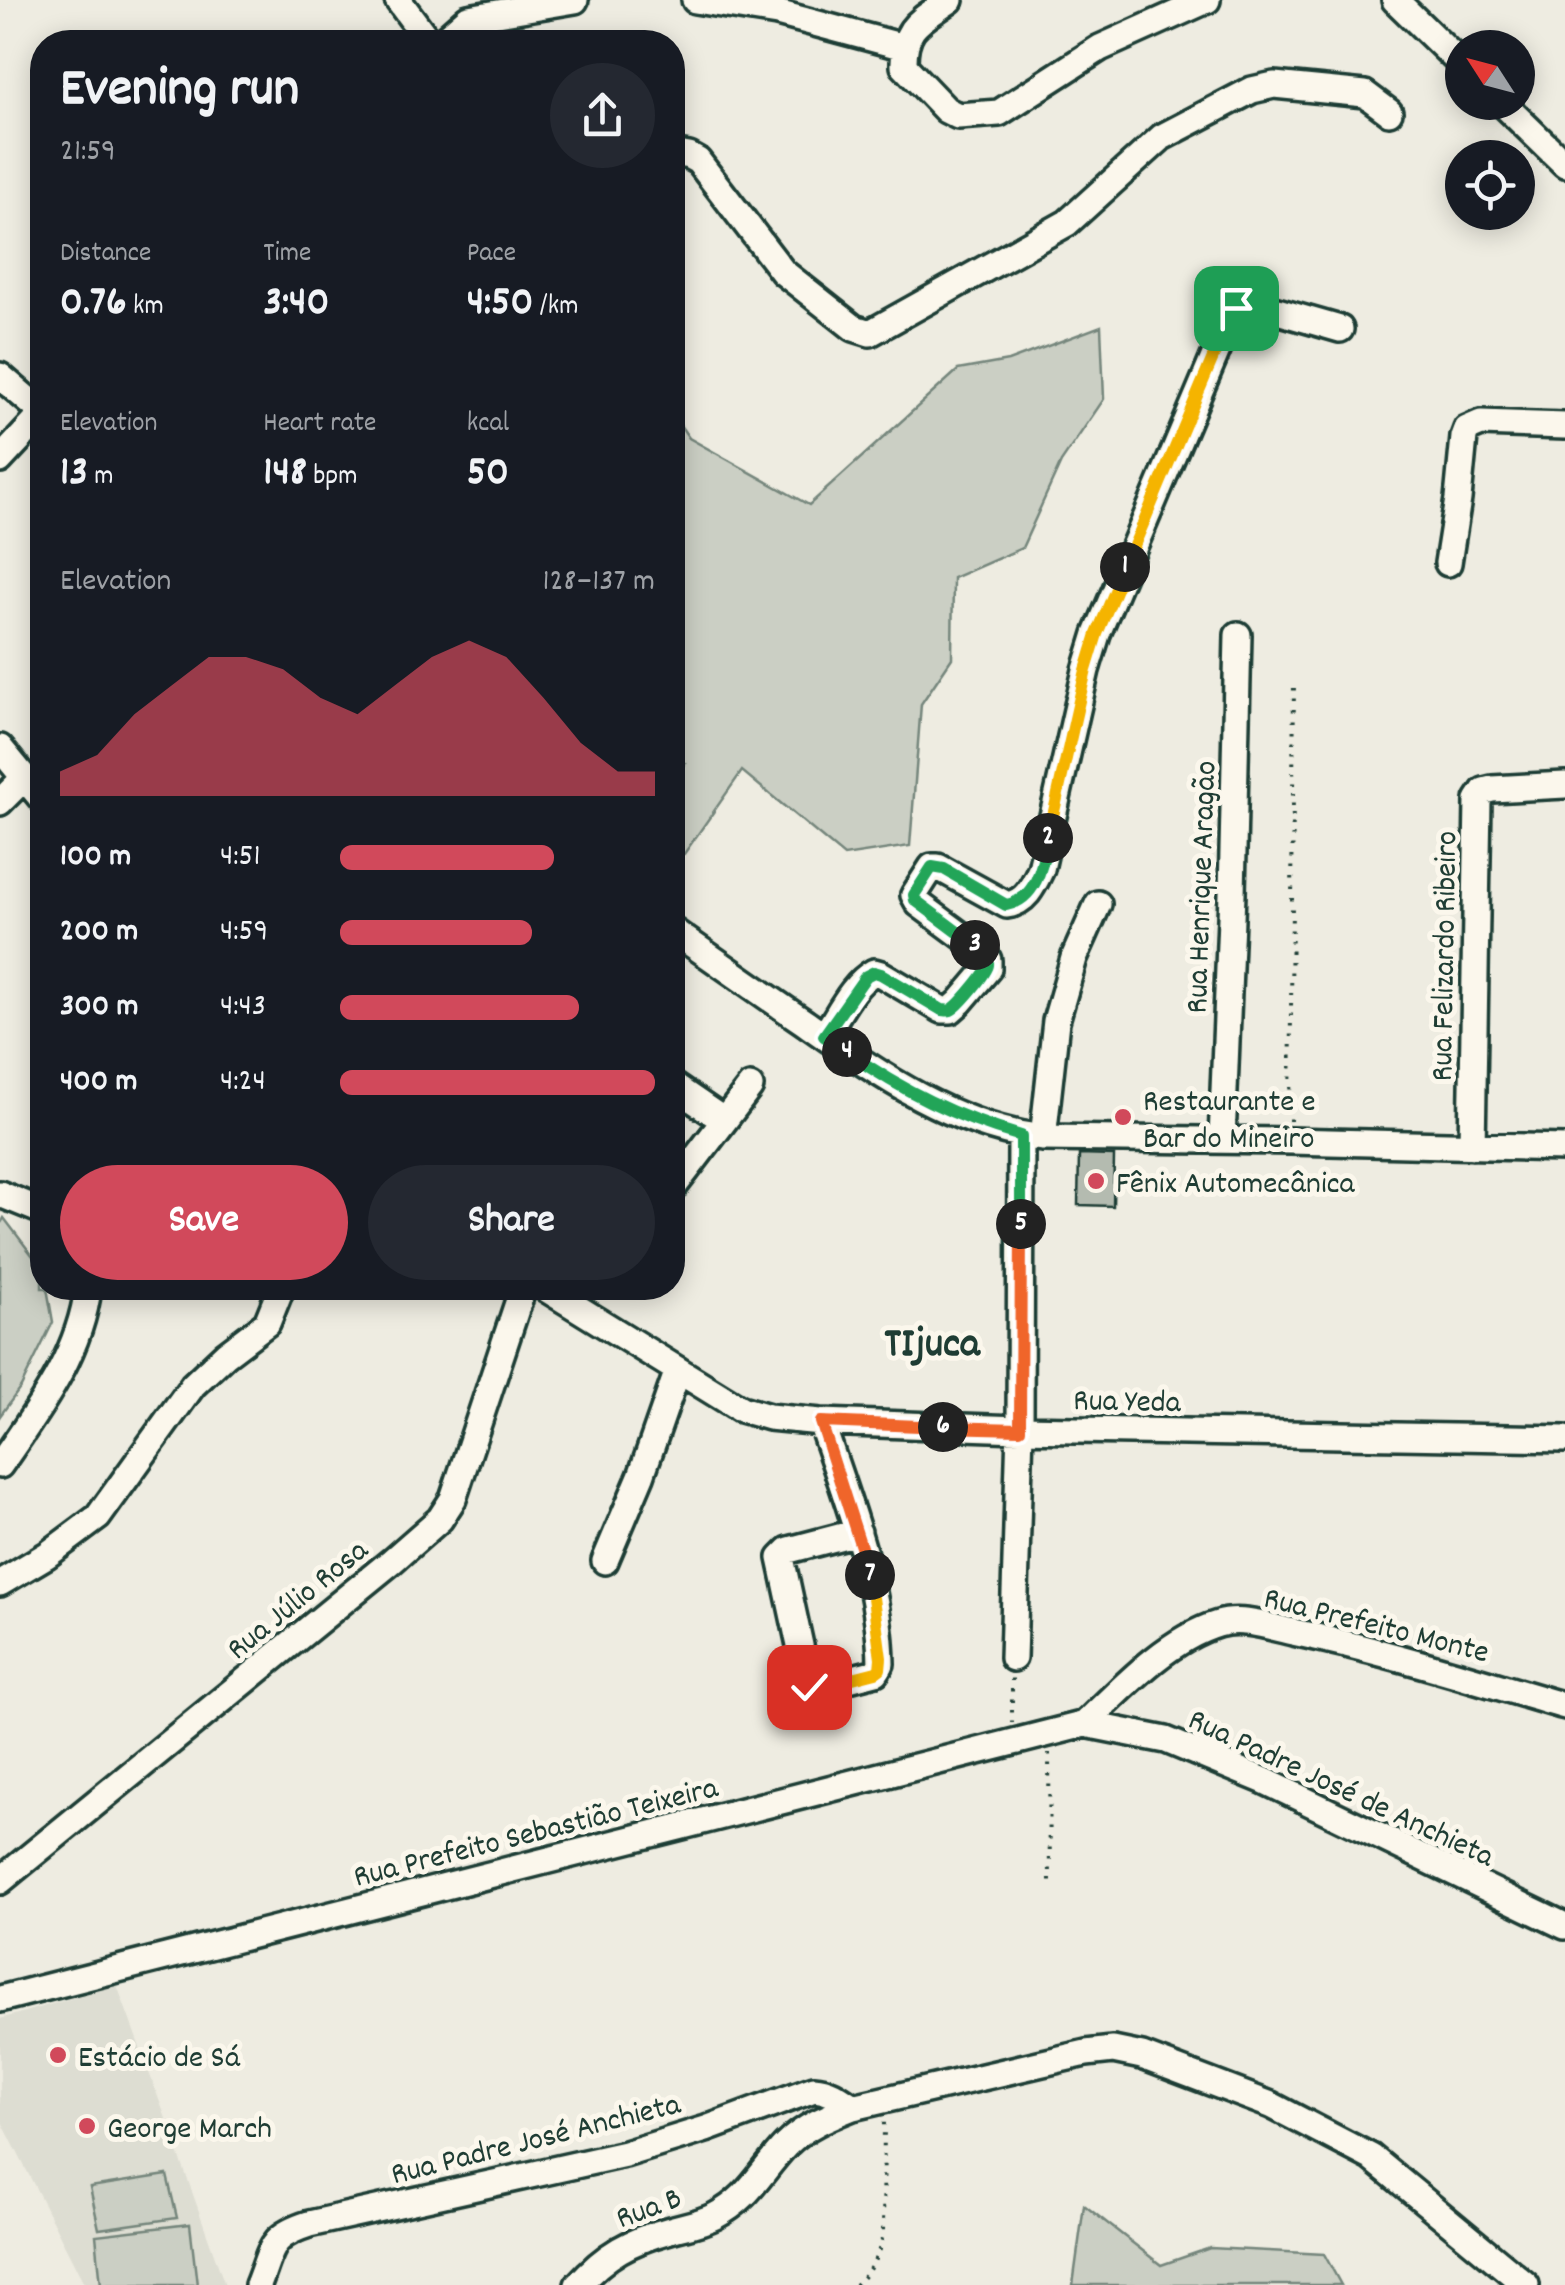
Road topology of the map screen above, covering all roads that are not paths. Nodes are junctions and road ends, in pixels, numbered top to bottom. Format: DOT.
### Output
graph roads {
  1 [pos="398,0"];
  2 [pos="575,0"];
  3 [pos="695,0"];
  4 [pos="950,0"];
  5 [pos="1207,0"];
  6 [pos="1394,0"];
  7 [pos="420,30"];
  8 [pos="454,30"];
  9 [pos="904,47"];
  10 [pos="1445,50"];
  11 [pos="1388,112"];
  12 [pos="1520,120"];
  13 [pos="685,155"];
  14 [pos="1565,164"];
  15 [pos="1340,328"];
  16 [pos="0,376"];
  17 [pos="30,402"];
  18 [pos="30,426"];
  19 [pos="1565,426"];
  20 [pos="0,460"];
  21 [pos="1448,563"];
  22 [pos="1238,635"];
  23 [pos="0,748"];
  24 [pos="24,778"];
  25 [pos="30,785"];
  26 [pos="1565,785"];
  27 [pos="0,802"];
  28 [pos="1098,904"];
  29 [pos="685,939"];
  30 [pos="824,1036"];
  31 [pos="750,1087"];
  32 [pos="685,1094"];
  33 [pos="724,1120"];
  34 [pos="1032,1137"];
  35 [pos="1222,1140"];
  36 [pos="1472,1146"];
  37 [pos="1565,1148"];
  38 [pos="685,1171"];
  39 [pos="0,1194"];
  40 [pos="30,1206"];
  41 [pos="86,1300"];
  42 [pos="276,1300"];
  43 [pos="518,1300"];
  44 [pos="564,1300"];
  45 [pos="678,1370"];
  46 [pos="821,1422"];
  47 [pos="1020,1429"];
  48 [pos="1565,1439"];
  49 [pos="0,1465"];
  50 [pos="858,1532"];
  51 [pos="605,1561"];
  52 [pos="0,1583"];
  53 [pos="1012,1658"];
  54 [pos="1565,1706"];
  55 [pos="1085,1724"];
  56 [pos="0,1880"];
  57 [pos="1565,1926"];
  58 [pos="0,1999"];
  59 [pos="853,2106"];
  60 [pos="258,2285"];
  61 [pos="578,2285"];
  62 [pos="1526,2285"];
  1 -- 7 [label="street"];
  2 -- 8 [label="street"];
  3 -- 9 [label="street"];
  4 -- 9 [label="street"];
  5 -- 9 [label="street"];
  6 -- 10 [label="street"];
  11 -- 13 [label="street"];
  12 -- 14 [label="street"];
  15 -- 30 [label="street"];
  16 -- 17 [label="street"];
  18 -- 20 [label="street"];
  19 -- 21 [label="street"];
  22 -- 35 [label="street, Rua Henrique Aragão"];
  23 -- 24 [label="street"];
  24 -- 25 [label="street"];
  24 -- 27 [label="street"];
  26 -- 36 [label="street, Rua Felizardo Ribeiro"];
  28 -- 34 [label="street"];
  29 -- 30 [label="street"];
  30 -- 34 [label="street"];
  31 -- 33 [label="street"];
  32 -- 33 [label="street"];
  33 -- 38 [label="street"];
  34 -- 35 [label="street"];
  34 -- 47 [label="street"];
  35 -- 36 [label="street"];
  36 -- 37 [label="street"];
  39 -- 40 [label="street"];
  41 -- 49 [label="street"];
  42 -- 52 [label="street"];
  43 -- 56 [label="street, Rua Júlio Rosa"];
  44 -- 45 [label="street, Rua Yeda"];
  45 -- 46 [label="street, Rua Yeda"];
  45 -- 51 [label="street"];
  46 -- 47 [label="street, Rua Yeda"];
  46 -- 50 [label="street"];
  47 -- 48 [label="street, Rua Yeda"];
  47 -- 53 [label="street"];
  50 -- 50 [label="street"];
  54 -- 55 [label="street, Rua Prefeito Monte"];
  55 -- 57 [label="street, Rua Padre José de Anchieta"];
  55 -- 58 [label="street, Rua Prefeito Sebastião Teixeira"];
  59 -- 60 [label="street, Rua Padre José Anchieta"];
  59 -- 61 [label="street, Rua B"];
  59 -- 62 [label="street"];
}
